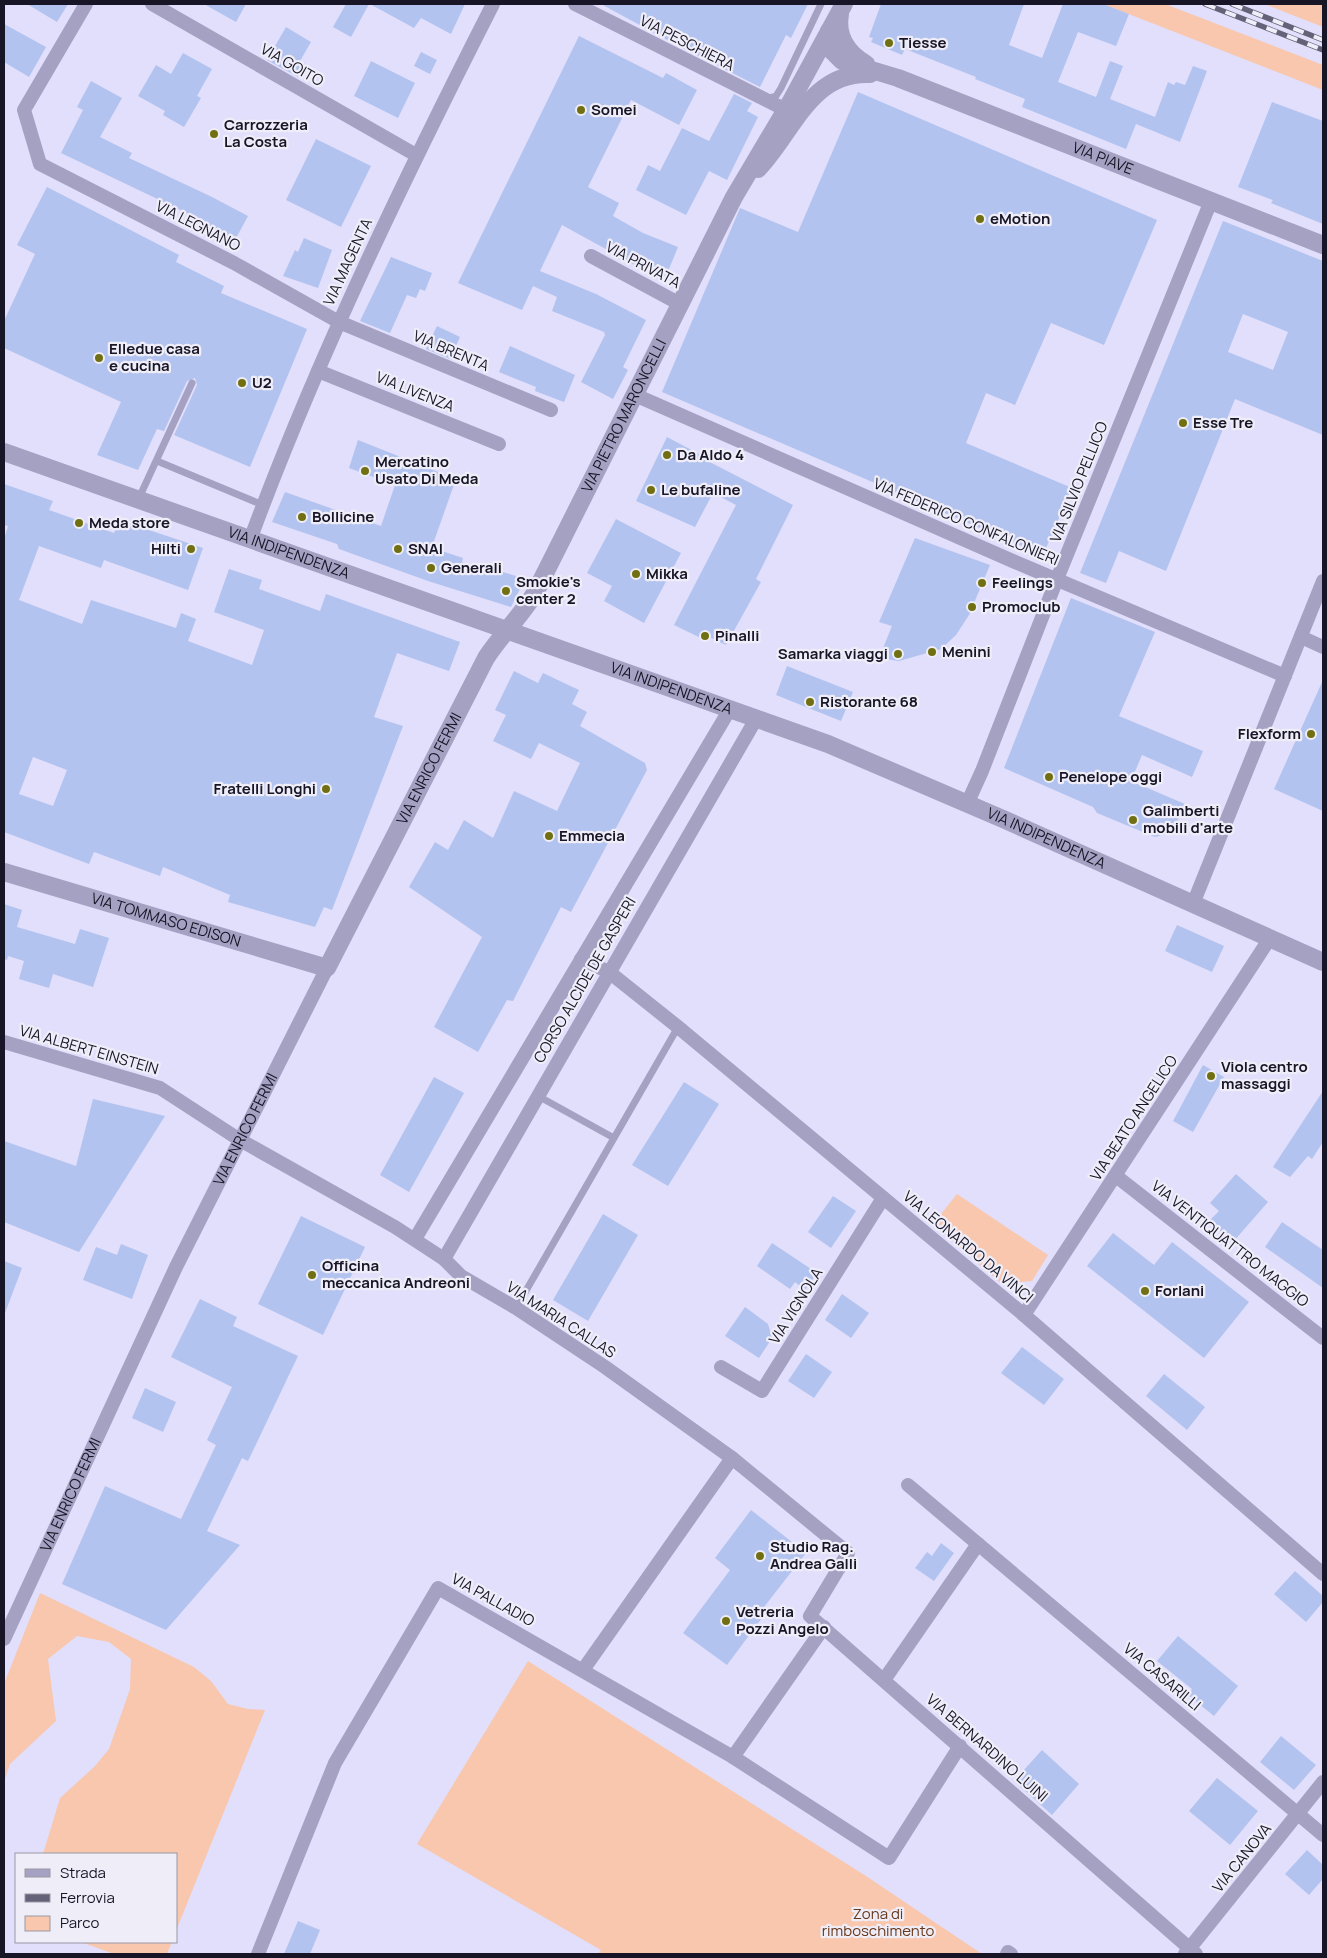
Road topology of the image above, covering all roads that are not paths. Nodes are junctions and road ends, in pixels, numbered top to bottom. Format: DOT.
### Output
graph roads {
  1 [pos="86,4"];
  2 [pos="152,4"];
  3 [pos="493,4"];
  4 [pos="821,4"];
  5 [pos="581,5"];
  6 [pos="843,5"];
  7 [pos="830,30"];
  8 [pos="881,72"];
  9 [pos="898,78"];
  10 [pos="763,99"];
  11 [pos="786,110"];
  12 [pos="416,155"];
  13 [pos="734,197"];
  14 [pos="1212,201"];
  15 [pos="1323,245"];
  16 [pos="591,256"];
  17 [pos="680,304"];
  18 [pos="339,322"];
  19 [pos="318,371"];
  20 [pos="192,383"];
  21 [pos="635,395"];
  22 [pos="551,410"];
  23 [pos="499,444"];
  24 [pos="4,452"];
  25 [pos="157,461"];
  26 [pos="138,500"];
  27 [pos="263,505"];
  28 [pos="250,540"];
  29 [pos="1057,579"];
  30 [pos="1323,581"];
  31 [pos="505,630"];
  32 [pos="1301,637"];
  33 [pos="1323,647"];
  34 [pos="1285,676"];
  35 [pos="730,709"];
  36 [pos="756,718"];
  37 [pos="967,804"];
  38 [pos="4,872"];
  39 [pos="1193,904"];
  40 [pos="1270,938"];
  41 [pos="581,959"];
  42 [pos="1323,962"];
  43 [pos="327,968"];
  44 [pos="609,972"];
  45 [pos="678,1027"];
  46 [pos="4,1042"];
  47 [pos="538,1096"];
  48 [pos="614,1138"];
  49 [pos="240,1140"];
  50 [pos="1116,1176"];
  51 [pos="883,1198"];
  52 [pos="415,1239"];
  53 [pos="444,1259"];
  54 [pos="516,1308"];
  55 [pos="1024,1315"];
  56 [pos="1323,1338"];
  57 [pos="721,1367"];
  58 [pos="732,1458"];
  59 [pos="908,1485"];
  60 [pos="978,1544"];
  61 [pos="848,1553"];
  62 [pos="1323,1574"];
  63 [pos="824,1628"];
  64 [pos="4,1639"];
  65 [pos="584,1670"];
  66 [pos="884,1680"];
  67 [pos="960,1746"];
  68 [pos="733,1757"];
  69 [pos="1323,1782"];
  70 [pos="1299,1814"];
  71 [pos="1323,1835"];
  72 [pos="1190,1952"];
  73 [pos="258,1954"];
  74 [pos="1007,1954"];
  75 [pos="1011,1954"];
  1 -- 18 [label="street, VIA LEGNANO"];
  2 -- 12 [label="street, VIA GOITO"];
  3 -- 12 [label="street, VIA MAGENTA"];
  4 -- 10 [label="lane"];
  5 -- 10 [label="street, VIA PESCHIERA"];
  6 -- 7 [label="street, VIA PIETRO MARONCELLI"];
  6 -- 8 [label="street"];
  7 -- 8 [label="street"];
  7 -- 11 [label="street, VIA PIETRO MARONCELLI"];
  8 -- 9 [label="street, VIA PIAVE"];
  9 -- 13 [label="street, VIA PIETRO MARONCELLI"];
  9 -- 14 [label="street, VIA PIAVE"];
  10 -- 11 [label="street, VIA PESCHIERA"];
  11 -- 13 [label="street, VIA PIETRO MARONCELLI"];
  12 -- 18 [label="street, VIA MAGENTA"];
  13 -- 17 [label="street, VIA PIETRO MARONCELLI"];
  14 -- 15 [label="street, VIA PIAVE"];
  14 -- 29 [label="street, VIA SILVIO PELLICO"];
  16 -- 17 [label="street, VIA PRIVATA"];
  17 -- 21 [label="street, VIA PIETRO MARONCELLI"];
  18 -- 19 [label="street, VIA MAGENTA"];
  18 -- 22 [label="street, VIA BRENTA"];
  19 -- 23 [label="street, VIA LIVENZA"];
  19 -- 27 [label="street, VIA MAGENTA"];
  20 -- 25 [label="lane"];
  21 -- 29 [label="street, VIA FEDERICO CONFALONIERI"];
  21 -- 31 [label="street, VIA PIETRO MARONCELLI"];
  24 -- 26 [label="street, VIA INDIPENDENZA"];
  25 -- 26 [label="lane"];
  25 -- 27 [label="lane"];
  26 -- 28 [label="street, VIA INDIPENDENZA"];
  27 -- 28 [label="street, VIA MAGENTA"];
  28 -- 31 [label="street, VIA INDIPENDENZA"];
  29 -- 34 [label="street, VIA FEDERICO CONFALONIERI"];
  29 -- 37 [label="street, VIA SILVIO PELLICO"];
  30 -- 32 [label="street"];
  31 -- 35 [label="street, VIA INDIPENDENZA"];
  31 -- 43 [label="street, VIA ENRICO FERMI"];
  32 -- 33 [label="street"];
  32 -- 34 [label="street"];
  34 -- 39 [label="street"];
  35 -- 36 [label="street, VIA INDIPENDENZA"];
  35 -- 41 [label="street, CORSO ALCIDE DE GASPERI"];
  36 -- 37 [label="street, VIA INDIPENDENZA"];
  36 -- 44 [label="street, CORSO ALCIDE DE GASPERI"];
  37 -- 39 [label="street, VIA INDIPENDENZA"];
  38 -- 43 [label="street, VIA TOMMASO EDISON"];
  39 -- 40 [label="street, VIA INDIPENDENZA"];
  40 -- 42 [label="street, VIA INDIPENDENZA"];
  40 -- 50 [label="street, VIA BEATO ANGELICO"];
  41 -- 44 [label="street, VIA LEONARDO DA VINCI"];
  41 -- 52 [label="street, CORSO ALCIDE DE GASPERI"];
  43 -- 49 [label="street, VIA ENRICO FERMI"];
  44 -- 45 [label="street, VIA LEONARDO DA VINCI"];
  44 -- 47 [label="street, CORSO ALCIDE DE GASPERI"];
  45 -- 48 [label="lane"];
  45 -- 51 [label="street, VIA LEONARDO DA VINCI"];
  46 -- 49 [label="street, VIA ALBERT EINSTEIN"];
  47 -- 48 [label="lane"];
  47 -- 53 [label="street, CORSO ALCIDE DE GASPERI"];
  48 -- 54 [label="lane"];
  49 -- 52 [label="street, VIA MARIA CALLAS"];
  49 -- 64 [label="street, VIA ENRICO FERMI"];
  50 -- 55 [label="street, VIA BEATO ANGELICO"];
  50 -- 56 [label="street, VIA VENTIQUATTRO MAGGIO"];
  51 -- 55 [label="street, VIA LEONARDO DA VINCI"];
  51 -- 57 [label="street, VIA VIGNOLA"];
  52 -- 53 [label="street, VIA MARIA CALLAS"];
  53 -- 54 [label="street, VIA MARIA CALLAS"];
  54 -- 58 [label="street, VIA MARIA CALLAS"];
  55 -- 62 [label="street, VIA LEONARDO DA VINCI"];
  58 -- 61 [label="street, VIA MARIA CALLAS"];
  58 -- 65 [label="street"];
  59 -- 60 [label="street, VIA CASARILLI"];
  60 -- 66 [label="street"];
  60 -- 70 [label="street, VIA CASARILLI"];
  61 -- 63 [label="street, VIA BERNARDINO LUINI"];
  63 -- 66 [label="street, VIA BERNARDINO LUINI"];
  63 -- 68 [label="street"];
  65 -- 68 [label="street"];
  65 -- 73 [label="street, VIA PALLADIO"];
  66 -- 67 [label="street, VIA BERNARDINO LUINI"];
  67 -- 68 [label="street"];
  67 -- 72 [label="street, VIA BERNARDINO LUINI"];
  69 -- 70 [label="street, VIA CANOVA"];
  70 -- 71 [label="street, VIA CASARILLI"];
  70 -- 72 [label="street, VIA CANOVA"];
  74 -- 75 [label="street"];
}
